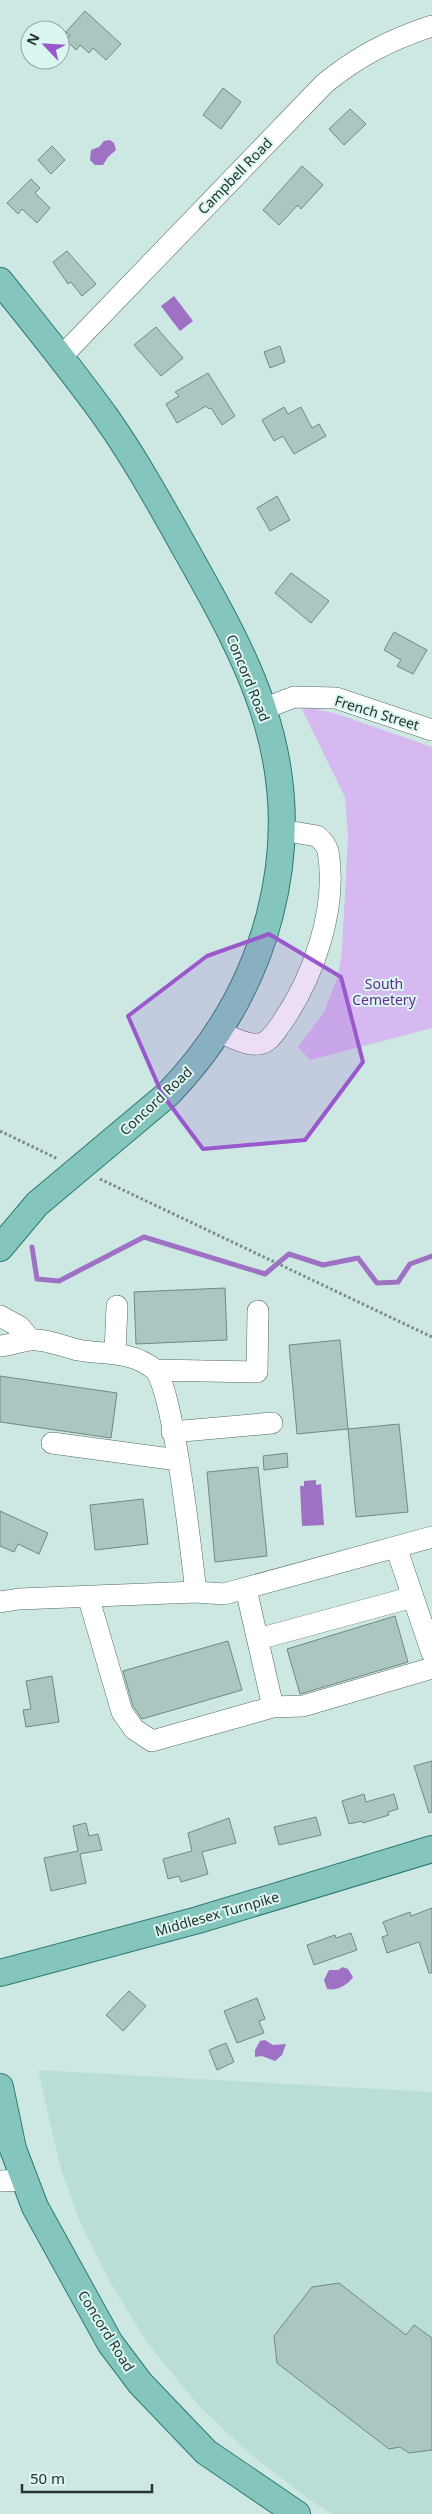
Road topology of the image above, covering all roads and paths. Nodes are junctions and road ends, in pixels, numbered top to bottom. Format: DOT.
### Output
graph roads {
  1 [pos="432,26"];
  2 [pos="0,281"];
  3 [pos="61,357"];
  4 [pos="263,709"];
  5 [pos="432,730"];
  6 [pos="281,830"];
  7 [pos="219,1032"];
  8 [pos="0,1131"];
  9 [pos="78,1168"];
  10 [pos="0,1248"];
  11 [pos="117,1306"];
  12 [pos="258,1311"];
  13 [pos="0,1316"];
  14 [pos="432,1337"];
  15 [pos="30,1339"];
  16 [pos="0,1346"];
  17 [pos="115,1352"];
  18 [pos="156,1370"];
  19 [pos="272,1423"];
  20 [pos="172,1432"];
  21 [pos="52,1443"];
  22 [pos="178,1460"];
  23 [pos="432,1537"];
  24 [pos="396,1547"];
  25 [pos="246,1588"];
  26 [pos="196,1592"];
  27 [pos="88,1596"];
  28 [pos="413,1597"];
  29 [pos="0,1602"];
  30 [pos="258,1639"];
  31 [pos="432,1653"];
  32 [pos="432,1668"];
  33 [pos="273,1707"];
  34 [pos="432,1849"];
  35 [pos="0,1973"];
  36 [pos="0,2087"];
  37 [pos="12,2180"];
  38 [pos="297,2514"];
  1 -- 3 [label="street, Campbell Road"];
  2 -- 3 [label="main road, Concord Road"];
  3 -- 4 [label="main road, Concord Road"];
  4 -- 5 [label="street, French Street"];
  4 -- 6 [label="main road, Concord Road"];
  6 -- 7 [label="main road, Concord Road"];
  6 -- 7 [label="street"];
  7 -- 9 [label="main road, Concord Road"];
  8 -- 9 [label="path"];
  9 -- 10 [label="main road, Concord Road"];
  9 -- 14 [label="path"];
  11 -- 17 [label="street"];
  12 -- 18 [label="street"];
  13 -- 15 [label="street"];
  15 -- 16 [label="street"];
  15 -- 17 [label="street"];
  17 -- 18 [label="street"];
  18 -- 20 [label="street"];
  19 -- 20 [label="street"];
  20 -- 22 [label="street"];
  21 -- 22 [label="street"];
  22 -- 26 [label="street"];
  23 -- 24 [label="street"];
  24 -- 25 [label="street"];
  24 -- 28 [label="street"];
  25 -- 26 [label="street"];
  25 -- 30 [label="street"];
  26 -- 27 [label="street"];
  27 -- 29 [label="street"];
  27 -- 33 [label="street"];
  28 -- 30 [label="street"];
  28 -- 31 [label="street"];
  30 -- 33 [label="street"];
  32 -- 33 [label="street"];
  34 -- 35 [label="main road, Middlesex Turnpike"];
  36 -- 37 [label="main road, Concord Road"];
  37 -- 38 [label="main road, Concord Road"];
}
